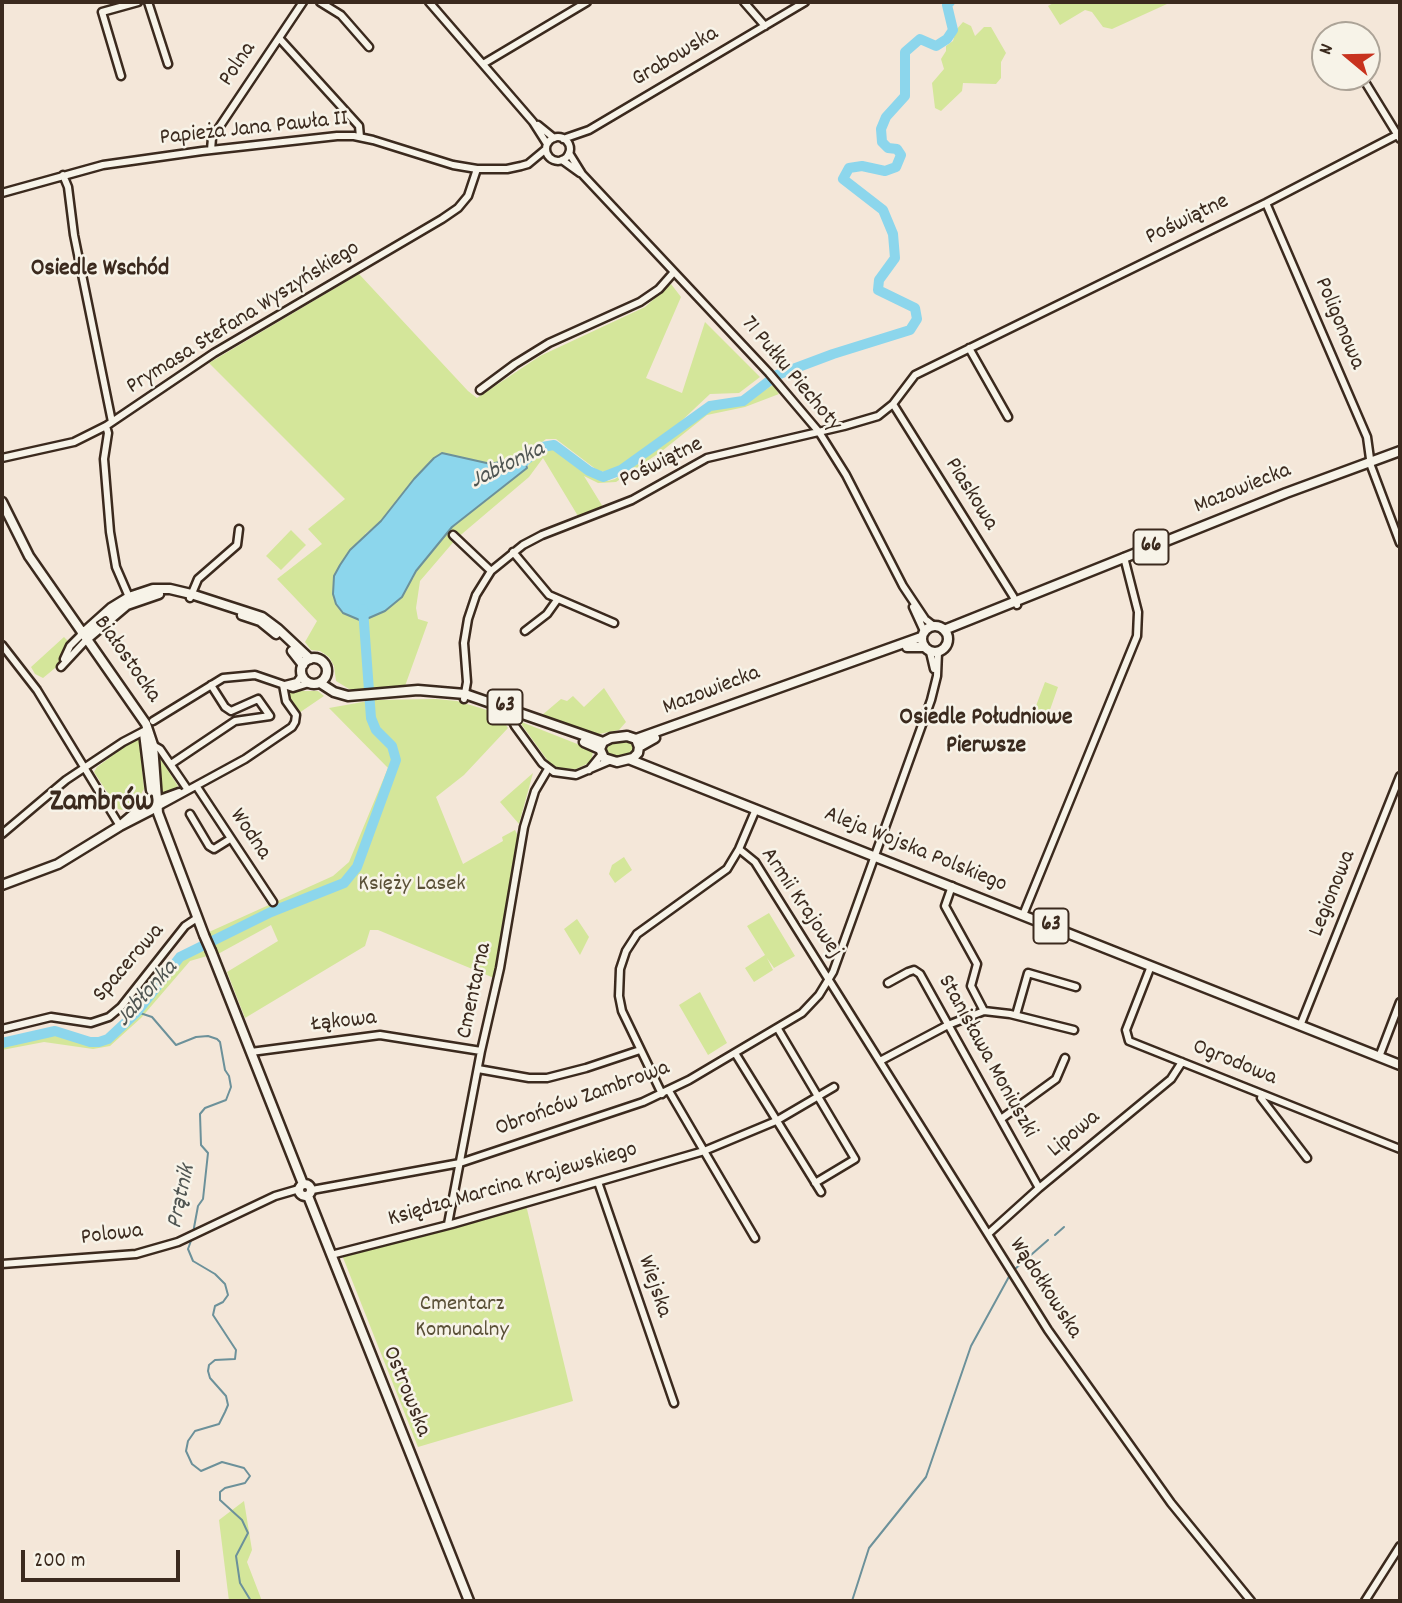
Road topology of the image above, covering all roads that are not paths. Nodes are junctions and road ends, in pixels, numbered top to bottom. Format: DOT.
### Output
graph roads {
  1 [pos="138,2"];
  2 [pos="148,2"];
  3 [pos="303,2"];
  4 [pos="320,2"];
  5 [pos="429,2"];
  6 [pos="587,2"];
  7 [pos="744,2"];
  8 [pos="805,2"];
  9 [pos="765,26"];
  10 [pos="279,38"];
  11 [pos="369,47"];
  12 [pos="168,64"];
  13 [pos="483,64"];
  14 [pos="121,76"];
  15 [pos="1371,91"];
  16 [pos="533,122"];
  17 [pos="589,130"];
  18 [pos="360,137"];
  19 [pos="1399,137"];
  20 [pos="554,138"];
  21 [pos="563,139"];
  22 [pos="547,147"];
  23 [pos="211,150"];
  24 [pos="569,150"];
  25 [pos="550,158"];
  26 [pos="562,160"];
  27 [pos="528,164"];
  28 [pos="477,169"];
  29 [pos="582,174"];
  30 [pos="63,175"];
  31 [pos="2,193"];
  32 [pos="1266,203"];
  33 [pos="674,272"];
  34 [pos="970,348"];
  35 [pos="480,390"];
  36 [pos="893,404"];
  37 [pos="1008,417"];
  38 [pos="109,424"];
  39 [pos="819,432"];
  40 [pos="1400,451"];
  41 [pos="1400,457"];
  42 [pos="2,458"];
  43 [pos="1371,464"];
  44 [pos="2,502"];
  45 [pos="239,529"];
  46 [pos="453,535"];
  47 [pos="1400,543"];
  48 [pos="513,552"];
  49 [pos="1125,560"];
  50 [pos="491,571"];
  51 [pos="903,586"];
  52 [pos="191,596"];
  53 [pos="130,597"];
  54 [pos="558,600"];
  55 [pos="1016,603"];
  56 [pos="614,623"];
  57 [pos="934,626"];
  58 [pos="525,631"];
  59 [pos="946,634"];
  60 [pos="84,637"];
  61 [pos="927,644"];
  62 [pos="2,645"];
  63 [pos="306,662"];
  64 [pos="302,675"];
  65 [pos="323,680"];
  66 [pos="309,683"];
  67 [pos="211,685"];
  68 [pos="284,685"];
  69 [pos="465,696"];
  70 [pos="512,712"];
  71 [pos="153,721"];
  72 [pos="144,731"];
  73 [pos="153,745"];
  74 [pos="638,746"];
  75 [pos="602,748"];
  76 [pos="631,760"];
  77 [pos="609,761"];
  78 [pos="171,764"];
  79 [pos="84,767"];
  80 [pos="548,769"];
  81 [pos="589,770"];
  82 [pos="1400,776"];
  83 [pos="689,782"];
  84 [pos="197,787"];
  85 [pos="188,790"];
  86 [pos="155,804"];
  87 [pos="756,809"];
  88 [pos="190,814"];
  89 [pos="118,823"];
  90 [pos="2,834"];
  91 [pos="230,839"];
  92 [pos="739,849"];
  93 [pos="874,855"];
  94 [pos="2,885"];
  95 [pos="952,886"];
  96 [pos="273,902"];
  97 [pos="1023,915"];
  98 [pos="197,918"];
  99 [pos="1151,966"];
  100 [pos="830,979"];
  101 [pos="888,983"];
  102 [pos="1076,986"];
  103 [pos="1400,1002"];
  104 [pos="984,1011"];
  105 [pos="1016,1015"];
  106 [pos="948,1025"];
  107 [pos="1300,1026"];
  108 [pos="2,1029"];
  109 [pos="778,1029"];
  110 [pos="1074,1030"];
  111 [pos="640,1050"];
  112 [pos="481,1051"];
  113 [pos="251,1052"];
  114 [pos="735,1053"];
  115 [pos="1379,1057"];
  116 [pos="1065,1058"];
  117 [pos="880,1061"];
  118 [pos="1182,1062"];
  119 [pos="1400,1065"];
  120 [pos="478,1069"];
  121 [pos="834,1087"];
  122 [pos="669,1091"];
  123 [pos="662,1094"];
  124 [pos="1262,1094"];
  125 [pos="817,1096"];
  126 [pos="1001,1119"];
  127 [pos="776,1121"];
  128 [pos="1400,1149"];
  129 [pos="704,1151"];
  130 [pos="1307,1158"];
  131 [pos="460,1163"];
  132 [pos="598,1182"];
  133 [pos="814,1183"];
  134 [pos="301,1187"];
  135 [pos="1039,1188"];
  136 [pos="821,1192"];
  137 [pos="310,1193"];
  138 [pos="448,1224"];
  139 [pos="988,1234"];
  140 [pos="755,1238"];
  141 [pos="331,1255"];
  142 [pos="2,1264"];
  143 [pos="674,1404"];
  144 [pos="1400,1546"];
  145 [pos="469,1601"];
  146 [pos="1251,1601"];
  147 [pos="1365,1601"];
  1 -- 14 [label="street"];
  2 -- 12 [label="street"];
  3 -- 10 [label="street, Polna"];
  4 -- 11 [label="street"];
  5 -- 13 [label="street"];
  6 -- 13 [label="street"];
  7 -- 9 [label="street"];
  8 -- 9 [label="street, Grabowska"];
  9 -- 17 [label="street, Grabowska"];
  10 -- 18 [label="street"];
  10 -- 23 [label="street, Polna"];
  13 -- 16 [label="street"];
  15 -- 19 [label="street"];
  16 -- 20 [label="street"];
  16 -- 22 [label="street"];
  17 -- 21 [label="street, Grabowska"];
  17 -- 24 [label="street"];
  18 -- 23 [label="street, Papieża Jana Pawła II"];
  18 -- 28 [label="street, Papieża Jana Pawła II"];
  19 -- 32 [label="street, Poświątne"];
  20 -- 21 [label="street"];
  20 -- 22 [label="street"];
  21 -- 24 [label="street"];
  22 -- 25 [label="street"];
  22 -- 27 [label="street"];
  23 -- 30 [label="street, Papieża Jana Pawła II"];
  24 -- 26 [label="street"];
  24 -- 29 [label="street, 71 Pułku Piechoty"];
  25 -- 26 [label="street"];
  25 -- 27 [label="street, Papieża Jana Pawła II"];
  26 -- 29 [label="street, 71 Pułku Piechoty"];
  27 -- 28 [label="street, Papieża Jana Pawła II"];
  28 -- 38 [label="street, Prymasa Stefana Wyszyńskiego"];
  29 -- 33 [label="street, 71 Pułku Piechoty"];
  30 -- 31 [label="street, Papieża Jana Pawła II"];
  30 -- 38 [label="street"];
  32 -- 34 [label="street, Poświątne"];
  32 -- 43 [label="street, Poligonowa"];
  33 -- 35 [label="street"];
  33 -- 39 [label="street, 71 Pułku Piechoty"];
  34 -- 36 [label="street, Poświątne"];
  34 -- 37 [label="street"];
  36 -- 39 [label="street, Poświątne"];
  36 -- 55 [label="street, Piaskowa"];
  38 -- 42 [label="street, Prymasa Stefana Wyszyńskiego"];
  38 -- 53 [label="street"];
  39 -- 48 [label="street, Poświątne"];
  39 -- 51 [label="street, 71 Pułku Piechoty"];
  40 -- 43 [label="main road, Mazowiecka / 66"];
  41 -- 43 [label="main road, Mazowiecka / 66"];
  43 -- 47 [label="street, Poligonowa"];
  43 -- 49 [label="main road, Mazowiecka / 66"];
  44 -- 60 [label="main road, Białostocka"];
  45 -- 52 [label="street"];
  46 -- 50 [label="street"];
  48 -- 50 [label="street, Poświątne"];
  48 -- 54 [label="street"];
  49 -- 55 [label="main road, Mazowiecka / 66"];
  49 -- 97 [label="street"];
  50 -- 69 [label="street, Poświątne"];
  51 -- 57 [label="street, 71 Pułku Piechoty"];
  51 -- 61 [label="street"];
  52 -- 53 [label="main road, 63"];
  52 -- 60 [label="main road, 63"];
  52 -- 63 [label="main road, 63"];
  53 -- 60 [label="main road, 63"];
  54 -- 56 [label="street"];
  54 -- 58 [label="street"];
  55 -- 59 [label="main road, Mazowiecka / 66"];
  57 -- 59 [label="main road"];
  57 -- 61 [label="main road, Mazowiecka"];
  59 -- 61 [label="main road"];
  60 -- 72 [label="main road, Białostocka"];
  60 -- 73 [label="main road, Białostocka"];
  61 -- 74 [label="main road, Mazowiecka"];
  61 -- 93 [label="street"];
  62 -- 79 [label="street"];
  63 -- 64 [label="main road"];
  63 -- 65 [label="main road, 63"];
  64 -- 66 [label="main road"];
  64 -- 68 [label="street"];
  65 -- 66 [label="main road, 63"];
  65 -- 69 [label="main road, 63"];
  66 -- 68 [label="street"];
  67 -- 68 [label="street"];
  67 -- 71 [label="street"];
  67 -- 78 [label="street"];
  68 -- 84 [label="street"];
  69 -- 70 [label="main road, 63"];
  70 -- 75 [label="main road, 63"];
  70 -- 80 [label="street"];
  72 -- 79 [label="street"];
  72 -- 86 [label="main road, Białostocka"];
  73 -- 78 [label="street"];
  73 -- 86 [label="main road, Białostocka"];
  74 -- 75 [label="main road, 63"];
  74 -- 76 [label="main road"];
  74 -- 83 [label="main road, Aleja Wojska Polskiego / 63"];
  75 -- 77 [label="main road, 63"];
  75 -- 81 [label="street"];
  76 -- 77 [label="main road, 63"];
  76 -- 83 [label="main road, Aleja Wojska Polskiego / 63"];
  77 -- 81 [label="street"];
  78 -- 85 [label="street"];
  79 -- 89 [label="street"];
  79 -- 90 [label="street"];
  80 -- 81 [label="street"];
  80 -- 112 [label="street, Cmentarna"];
  82 -- 107 [label="street, Legionowa"];
  83 -- 87 [label="main road, Aleja Wojska Polskiego / 63"];
  84 -- 85 [label="street"];
  84 -- 91 [label="street, Wodna"];
  85 -- 86 [label="street"];
  86 -- 89 [label="main road"];
  86 -- 89 [label="main road"];
  86 -- 98 [label="main road"];
  87 -- 92 [label="street"];
  87 -- 93 [label="main road, Aleja Wojska Polskiego / 63"];
  88 -- 91 [label="street"];
  89 -- 94 [label="main road"];
  91 -- 96 [label="street, Wodna"];
  92 -- 100 [label="street, Armii Krajowej"];
  92 -- 111 [label="street"];
  93 -- 95 [label="main road, Aleja Wojska Polskiego / 63"];
  93 -- 100 [label="street, Obrońców Zambrowa"];
  95 -- 97 [label="main road, Aleja Wojska Polskiego / 63"];
  95 -- 104 [label="street"];
  97 -- 99 [label="main road, Aleja Wojska Polskiego / 63"];
  98 -- 108 [label="street, Spacerowa"];
  98 -- 113 [label="main road, bridge"];
  99 -- 107 [label="main road, Aleja Wojska Polskiego / 63"];
  99 -- 118 [label="street, Ogrodowa"];
  100 -- 109 [label="street, Obrońców Zambrowa"];
  100 -- 117 [label="street, Wądołkowska"];
  101 -- 106 [label="street, Stanisława Moniuszki"];
  102 -- 105 [label="street"];
  103 -- 115 [label="street"];
  104 -- 105 [label="street"];
  104 -- 106 [label="street"];
  105 -- 110 [label="street"];
  106 -- 117 [label="street"];
  106 -- 126 [label="street, Stanisława Moniuszki"];
  107 -- 115 [label="main road, Aleja Wojska Polskiego / 63"];
  109 -- 114 [label="street, Obrońców Zambrowa"];
  109 -- 125 [label="street"];
  111 -- 120 [label="street"];
  111 -- 123 [label="street"];
  112 -- 113 [label="street, Łąkowa"];
  112 -- 120 [label="street, Cmentarna"];
  113 -- 134 [label="main road"];
  114 -- 122 [label="street, Obrońców Zambrowa"];
  114 -- 127 [label="street"];
  115 -- 119 [label="main road, Aleja Wojska Polskiego / 63"];
  116 -- 126 [label="street"];
  117 -- 139 [label="street, Wądołkowska"];
  118 -- 124 [label="street, Ogrodowa"];
  118 -- 135 [label="street, Lipowa"];
  120 -- 131 [label="street, Cmentarna"];
  121 -- 125 [label="street, Księdza Marcina Krajewskiego"];
  122 -- 123 [label="street, Obrońców Zambrowa"];
  122 -- 129 [label="street"];
  123 -- 131 [label="street, Obrońców Zambrowa"];
  124 -- 128 [label="street, Ogrodowa"];
  124 -- 130 [label="street"];
  125 -- 127 [label="street, Księdza Marcina Krajewskiego"];
  125 -- 133 [label="street"];
  126 -- 135 [label="street, Stanisława Moniuszki"];
  127 -- 129 [label="street, Księdza Marcina Krajewskiego"];
  127 -- 133 [label="street"];
  129 -- 132 [label="street, Księdza Marcina Krajewskiego"];
  129 -- 140 [label="street"];
  131 -- 137 [label="street, Obrońców Zambrowa"];
  131 -- 138 [label="street, Cmentarna"];
  132 -- 138 [label="street, Księdza Marcina Krajewskiego"];
  132 -- 143 [label="street, Wiejska"];
  133 -- 136 [label="street"];
  134 -- 137 [label="main road"];
  134 -- 142 [label="street, Polowa"];
  135 -- 139 [label="street, Lipowa"];
  137 -- 141 [label="main road, Ostrowska"];
  138 -- 141 [label="street, Księdza Marcina Krajewskiego"];
  139 -- 146 [label="street, Wądołkowska"];
  141 -- 145 [label="main road, Ostrowska"];
  144 -- 147 [label="street"];
}
